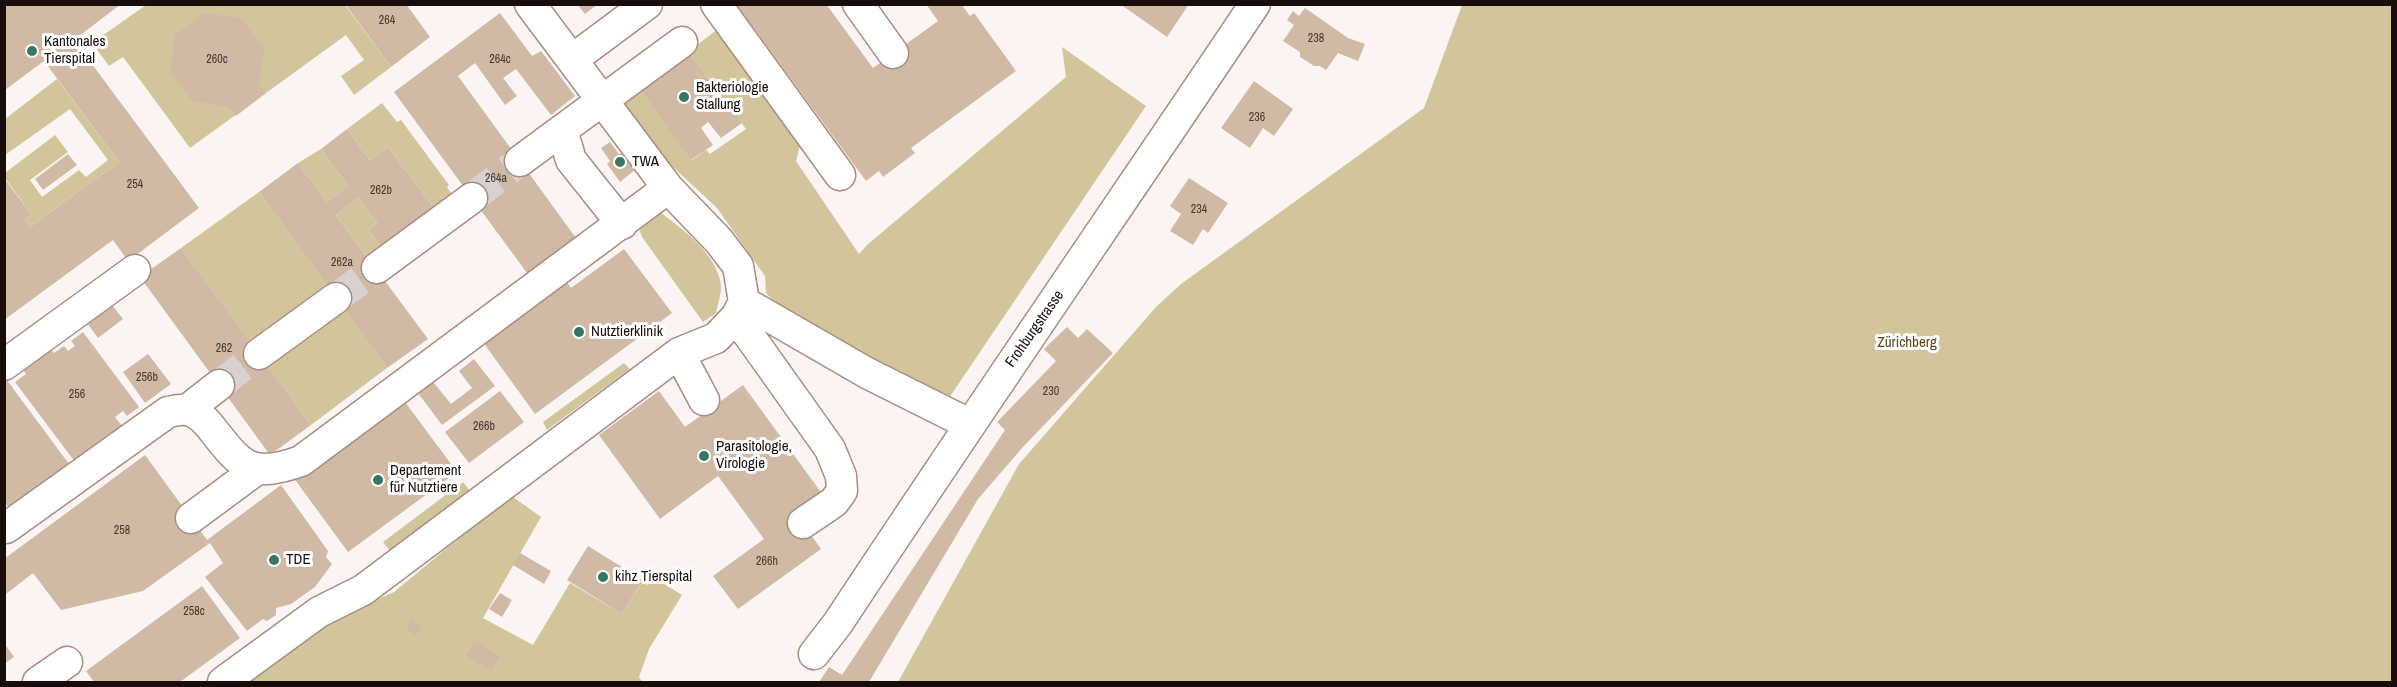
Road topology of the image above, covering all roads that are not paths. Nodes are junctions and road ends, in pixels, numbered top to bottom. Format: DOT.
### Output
graph roads {
  1 [pos="530,4"];
  2 [pos="647,4"];
  3 [pos="858,4"];
  4 [pos="1255,4"];
  5 [pos="724,7"];
  6 [pos="682,42"];
  7 [pos="893,53"];
  8 [pos="573,59"];
  9 [pos="603,99"];
  10 [pos="562,130"];
  11 [pos="520,160"];
  12 [pos="840,176"];
  13 [pos="668,188"];
  14 [pos="471,198"];
  15 [pos="622,224"];
  16 [pos="376,268"];
  17 [pos="135,270"];
  18 [pos="336,298"];
  19 [pos="740,310"];
  20 [pos="679,353"];
  21 [pos="259,354"];
  22 [pos="4,365"];
  23 [pos="219,385"];
  24 [pos="704,400"];
  25 [pos="187,410"];
  26 [pos="969,424"];
  27 [pos="256,470"];
  28 [pos="192,518"];
  29 [pos="802,523"];
  30 [pos="4,526"];
  31 [pos="814,654"];
  32 [pos="67,662"];
  33 [pos="39,682"];
  34 [pos="223,682"];
  1 -- 8 [label="street"];
  2 -- 8 [label="street"];
  3 -- 7 [label="street"];
  4 -- 26 [label="street, Frohburgstrasse"];
  5 -- 12 [label="street"];
  6 -- 9 [label="street"];
  8 -- 9 [label="street"];
  9 -- 10 [label="street"];
  9 -- 13 [label="street"];
  10 -- 11 [label="street"];
  10 -- 15 [label="street"];
  13 -- 15 [label="street"];
  13 -- 19 [label="street"];
  14 -- 16 [label="street"];
  15 -- 27 [label="street"];
  17 -- 22 [label="street"];
  18 -- 21 [label="street"];
  19 -- 20 [label="street"];
  19 -- 26 [label="street"];
  19 -- 29 [label="street"];
  20 -- 24 [label="street"];
  20 -- 34 [label="street"];
  23 -- 25 [label="street"];
  25 -- 27 [label="street"];
  25 -- 30 [label="street"];
  26 -- 31 [label="street, Frohburgstrasse"];
  27 -- 28 [label="street"];
  32 -- 33 [label="street"];
}
